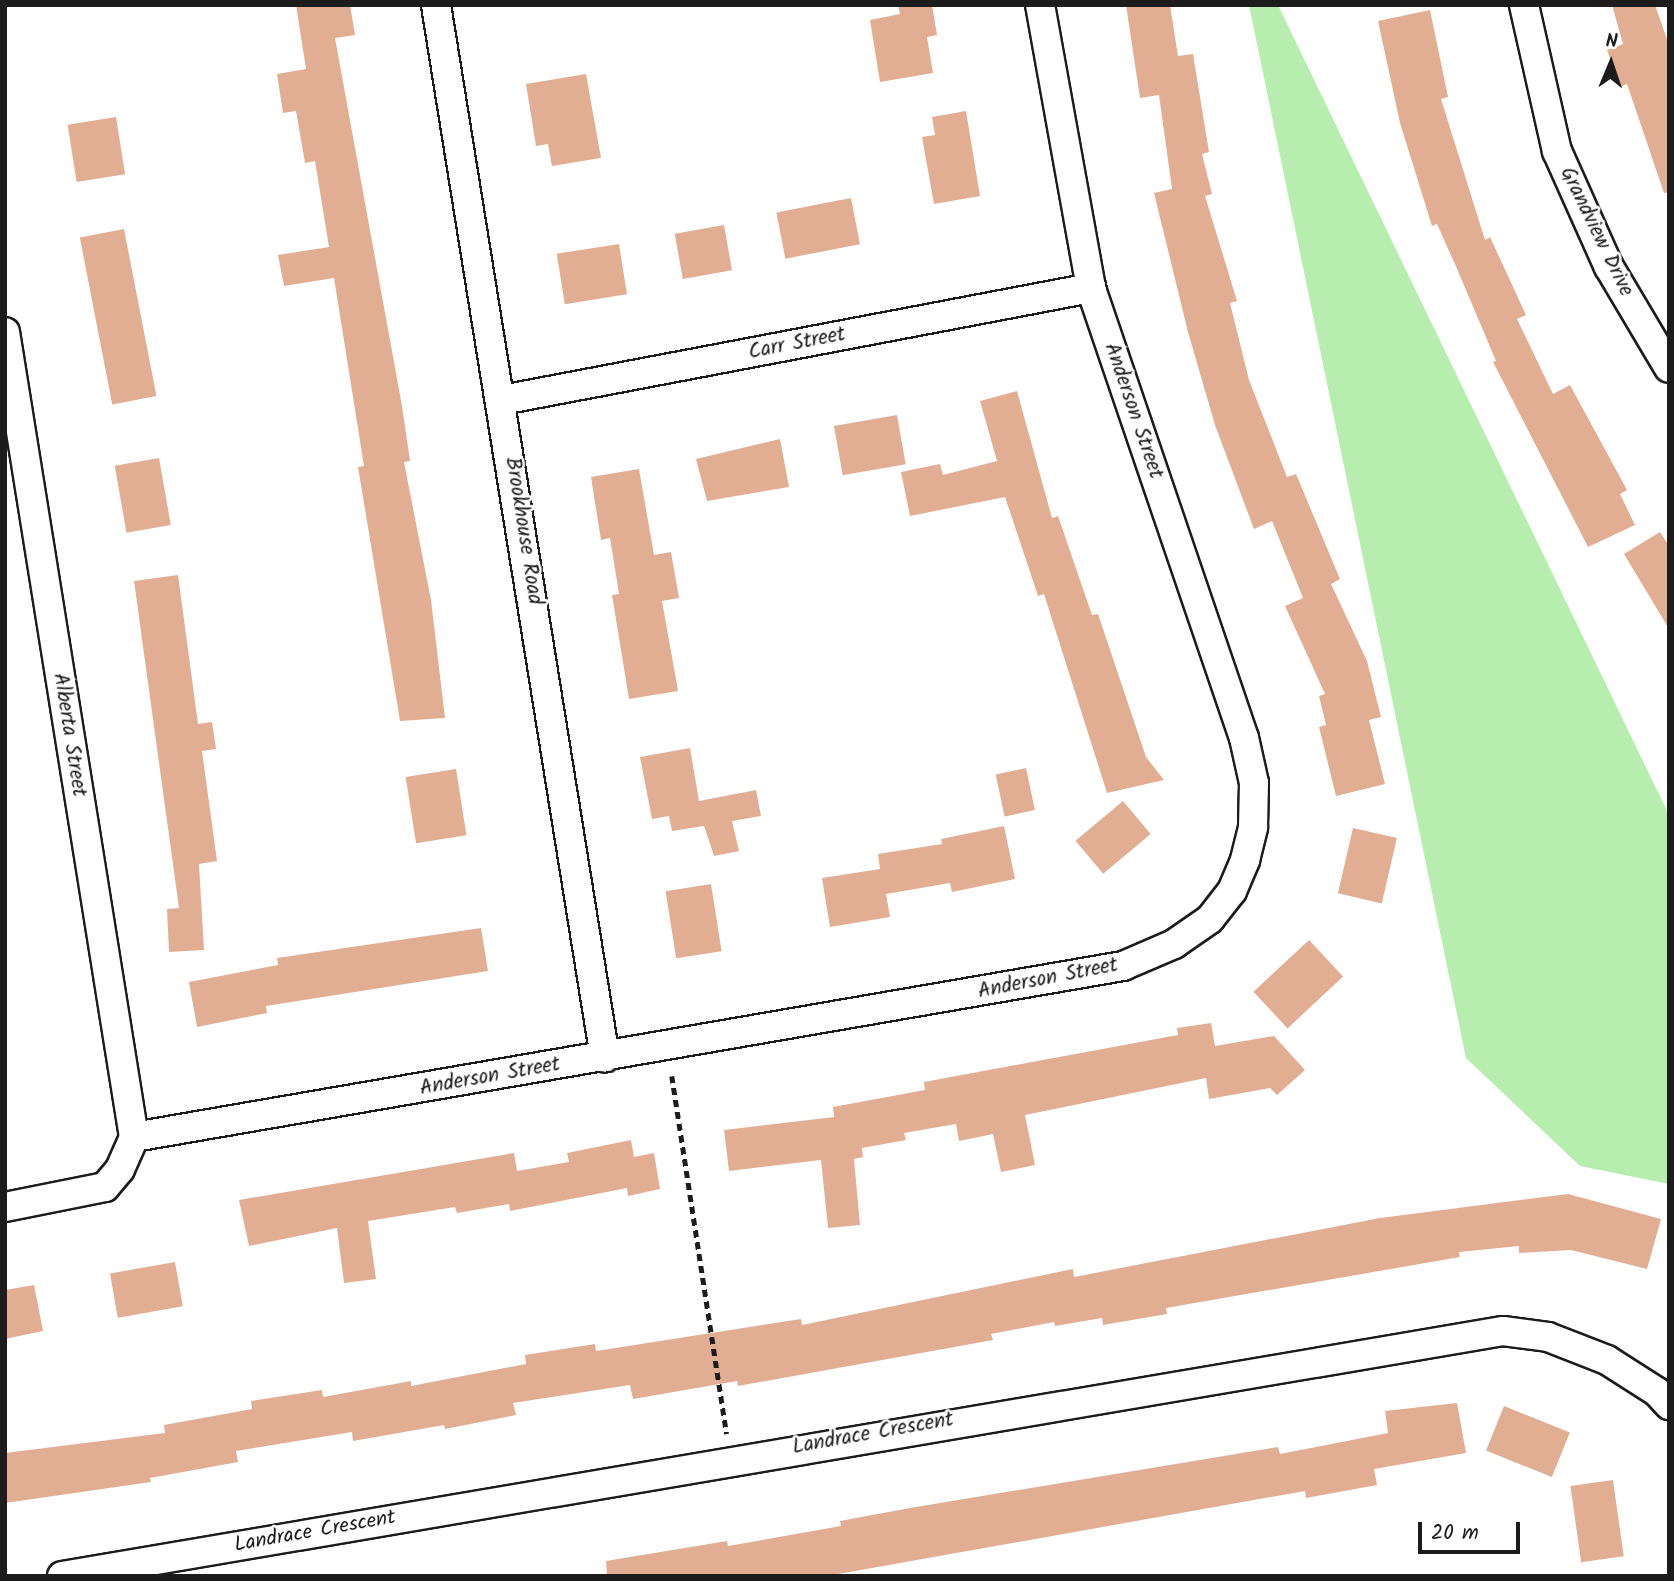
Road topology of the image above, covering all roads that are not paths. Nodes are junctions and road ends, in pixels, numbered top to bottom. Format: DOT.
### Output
graph roads {
  1 [pos="436,5"];
  2 [pos="1040,5"];
  3 [pos="1524,5"];
  4 [pos="1091,288"];
  5 [pos="5,332"];
  6 [pos="1669,368"];
  7 [pos="502,400"];
  8 [pos="605,1058"];
  9 [pos="134,1137"];
  10 [pos="5,1207"];
  11 [pos="1669,1405"];
  12 [pos="169,1567"];
  13 [pos="62,1576"];
  1 -- 7 [label="street, Brookhouse Road"];
  2 -- 4 [label="street, Anderson Street"];
  3 -- 6 [label="street, Grandview Drive"];
  4 -- 7 [label="street, Carr Street"];
  4 -- 8 [label="street, Anderson Street"];
  5 -- 9 [label="street, Alberta Street"];
  7 -- 8 [label="street, Brookhouse Road"];
  8 -- 9 [label="street, Anderson Street"];
  9 -- 10 [label="street"];
  11 -- 12 [label="street, Landrace Crescent"];
  12 -- 13 [label="street, Landrace Crescent"];
}
